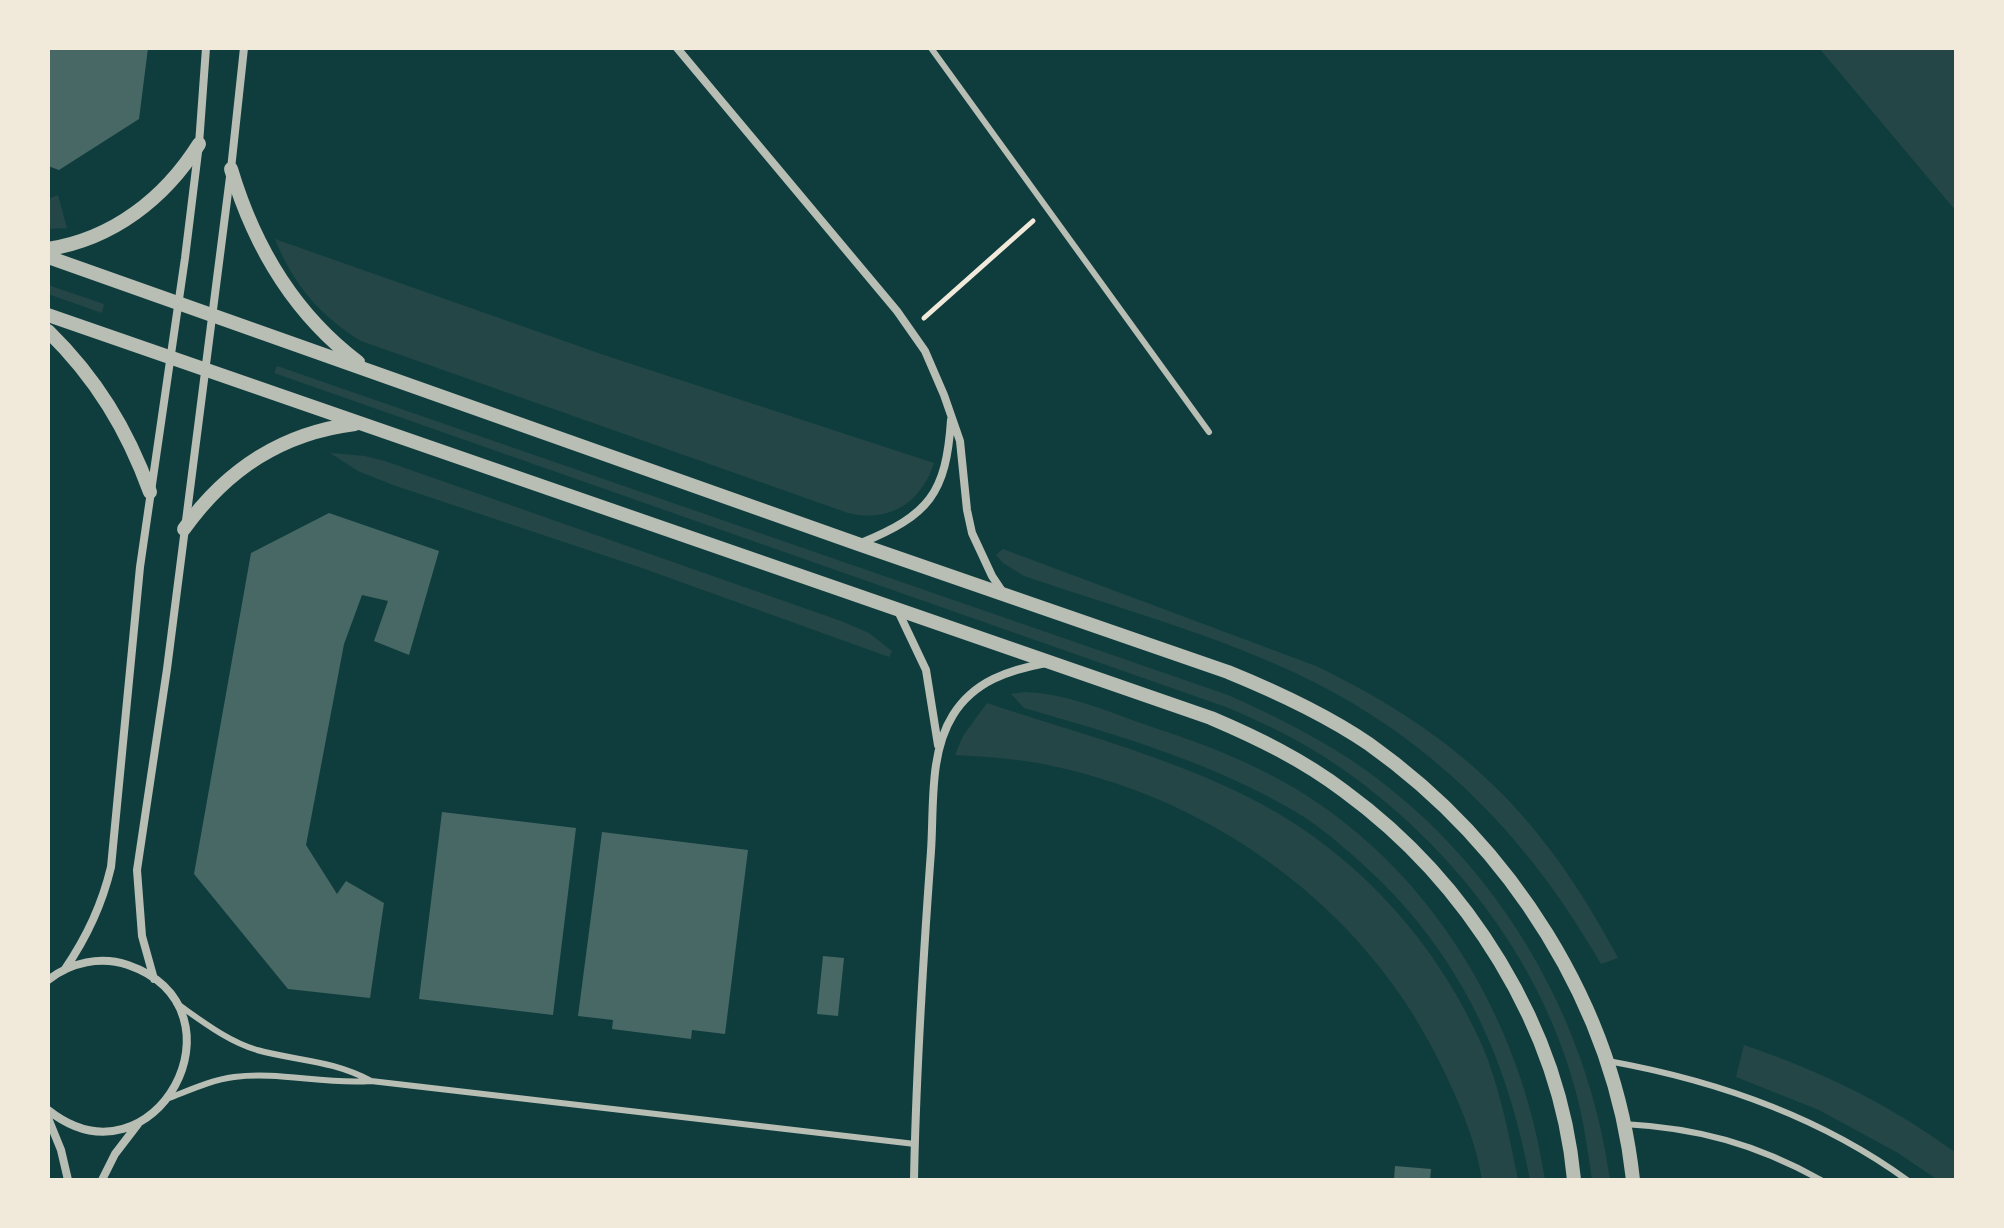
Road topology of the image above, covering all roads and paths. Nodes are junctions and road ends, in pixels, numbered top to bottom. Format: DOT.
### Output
graph roads {
  1 [pos="206,48"];
  2 [pos="244,48"];
  3 [pos="677,48"];
  4 [pos="931,48"];
  5 [pos="199,144"];
  6 [pos="231,169"];
  7 [pos="1047,208"];
  8 [pos="48,249"];
  9 [pos="48,257"];
  10 [pos="179,303"];
  11 [pos="48,315"];
  12 [pos="212,316"];
  13 [pos="912,330"];
  14 [pos="48,331"];
  15 [pos="170,358"];
  16 [pos="206,370"];
  17 [pos="371,372"];
  18 [pos="951,419"];
  19 [pos="360,424"];
  20 [pos="1209,432"];
  21 [pos="150,492"];
  22 [pos="184,529"];
  23 [pos="858,544"];
  24 [pos="1005,596"];
  25 [pos="898,610"];
  26 [pos="1049,663"];
  27 [pos="939,746"];
  28 [pos="65,969"];
  29 [pos="154,979"];
  30 [pos="48,980"];
  31 [pos="175,1002"];
  32 [pos="1606,1061"];
  33 [pos="371,1081"];
  34 [pos="169,1098"];
  35 [pos="48,1110"];
  36 [pos="48,1118"];
  37 [pos="139,1122"];
  38 [pos="1624,1124"];
  39 [pos="915,1144"];
  40 [pos="68,1180"];
  41 [pos="102,1180"];
  42 [pos="914,1180"];
  43 [pos="1574,1180"];
  44 [pos="1633,1180"];
  45 [pos="1821,1180"];
  46 [pos="1907,1180"];
  1 -- 5 [label="street"];
  2 -- 6 [label="street"];
  3 -- 13 [label="street"];
  4 -- 7 [label="lane"];
  5 -- 8 [label="street"];
  5 -- 10 [label="street"];
  6 -- 12 [label="street"];
  6 -- 17 [label="street"];
  7 -- 13 [label="path"];
  7 -- 20 [label="lane"];
  9 -- 10 [label="street"];
  10 -- 12 [label="street"];
  10 -- 15 [label="street"];
  11 -- 15 [label="street"];
  12 -- 16 [label="street"];
  12 -- 17 [label="street"];
  13 -- 18 [label="street"];
  14 -- 21 [label="street"];
  15 -- 16 [label="street"];
  15 -- 21 [label="street"];
  16 -- 19 [label="street"];
  16 -- 22 [label="street"];
  17 -- 23 [label="street"];
  18 -- 23 [label="street"];
  18 -- 24 [label="street"];
  19 -- 22 [label="street"];
  19 -- 25 [label="street"];
  21 -- 28 [label="street"];
  22 -- 29 [label="street"];
  23 -- 24 [label="street"];
  24 -- 32 [label="street"];
  25 -- 26 [label="street"];
  25 -- 27 [label="street"];
  26 -- 27 [label="street"];
  26 -- 43 [label="street"];
  27 -- 39 [label="street"];
  28 -- 29 [label="street"];
  28 -- 30 [label="street"];
  29 -- 31 [label="street"];
  31 -- 33 [label="lane"];
  31 -- 34 [label="street"];
  32 -- 38 [label="street"];
  32 -- 46 [label="lane"];
  33 -- 34 [label="lane"];
  33 -- 39 [label="lane"];
  34 -- 37 [label="street"];
  35 -- 37 [label="street"];
  36 -- 40 [label="street"];
  37 -- 41 [label="street"];
  38 -- 44 [label="street"];
  38 -- 45 [label="lane"];
  39 -- 42 [label="street"];
}
